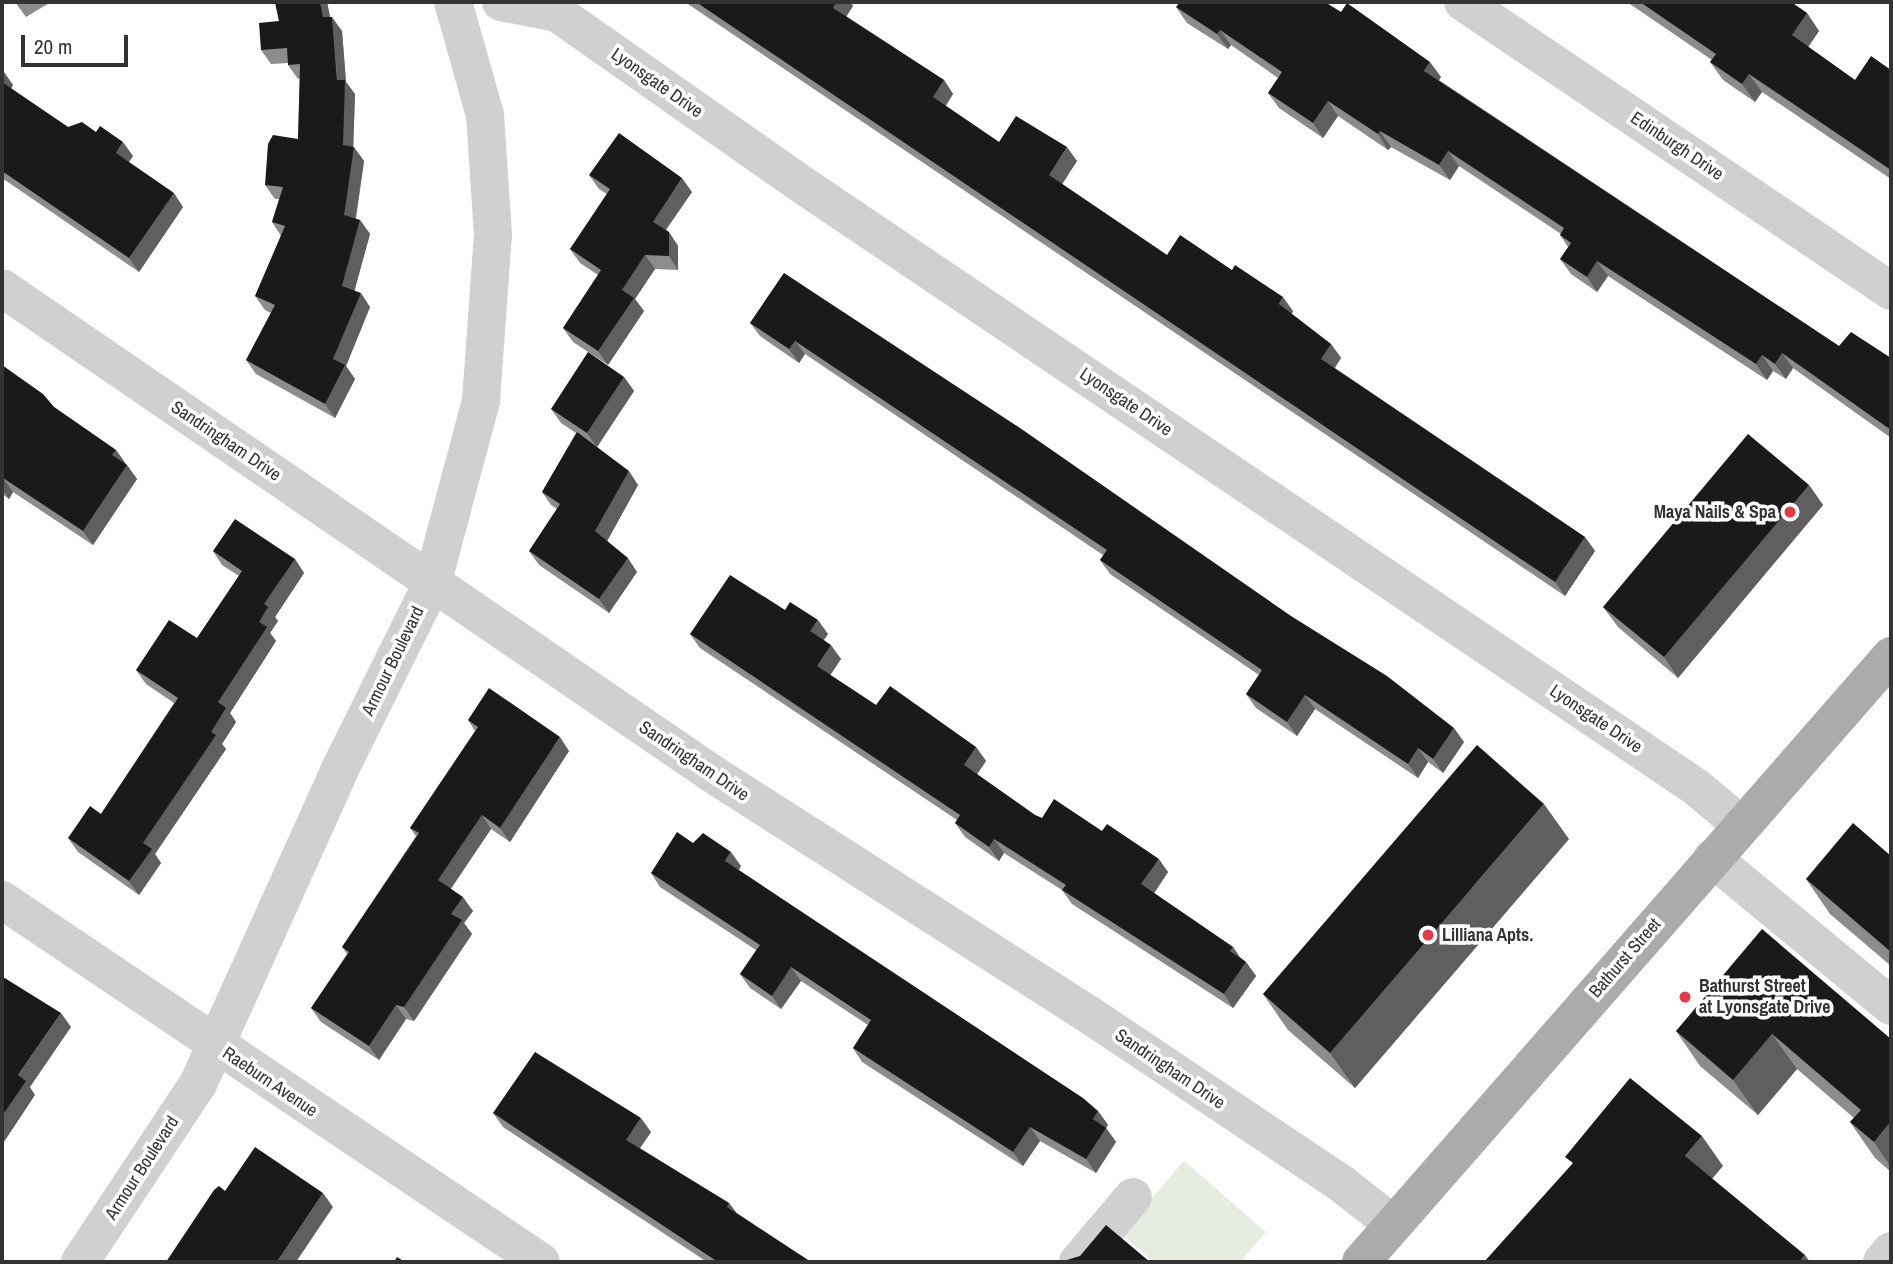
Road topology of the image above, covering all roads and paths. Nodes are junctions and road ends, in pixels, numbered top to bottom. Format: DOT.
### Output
graph roads {
  1 [pos="453,2"];
  2 [pos="501,2"];
  3 [pos="1463,2"];
  4 [pos="2,288"];
  5 [pos="1891,291"];
  6 [pos="432,584"];
  7 [pos="1891,656"];
  8 [pos="1741,825"];
  9 [pos="1712,858"];
  10 [pos="2,900"];
  11 [pos="1891,1006"];
  12 [pos="216,1046"];
  13 [pos="1133,1197"];
  14 [pos="1392,1224"];
  15 [pos="1891,1251"];
  16 [pos="80,1262"];
  17 [pos="541,1262"];
  18 [pos="1078,1262"];
  19 [pos="1361,1262"];
  20 [pos="1882,1262"];
  1 -- 6 [label="street, Armour Boulevard"];
  2 -- 8 [label="street, Lyonsgate Drive"];
  3 -- 5 [label="street, Edinburgh Drive"];
  4 -- 6 [label="street, Sandringham Drive"];
  6 -- 12 [label="street, Armour Boulevard"];
  6 -- 14 [label="street, Sandringham Drive"];
  7 -- 8 [label="main road, Bathurst Street"];
  8 -- 9 [label="main road, Bathurst Street"];
  9 -- 11 [label="street"];
  9 -- 14 [label="main road, Bathurst Street"];
  10 -- 12 [label="street, Raeburn Avenue"];
  12 -- 16 [label="street, Armour Boulevard"];
  12 -- 17 [label="street, Raeburn Avenue"];
  13 -- 18 [label="street"];
  14 -- 19 [label="main road, Bathurst Street"];
  15 -- 20 [label="street"];
}
